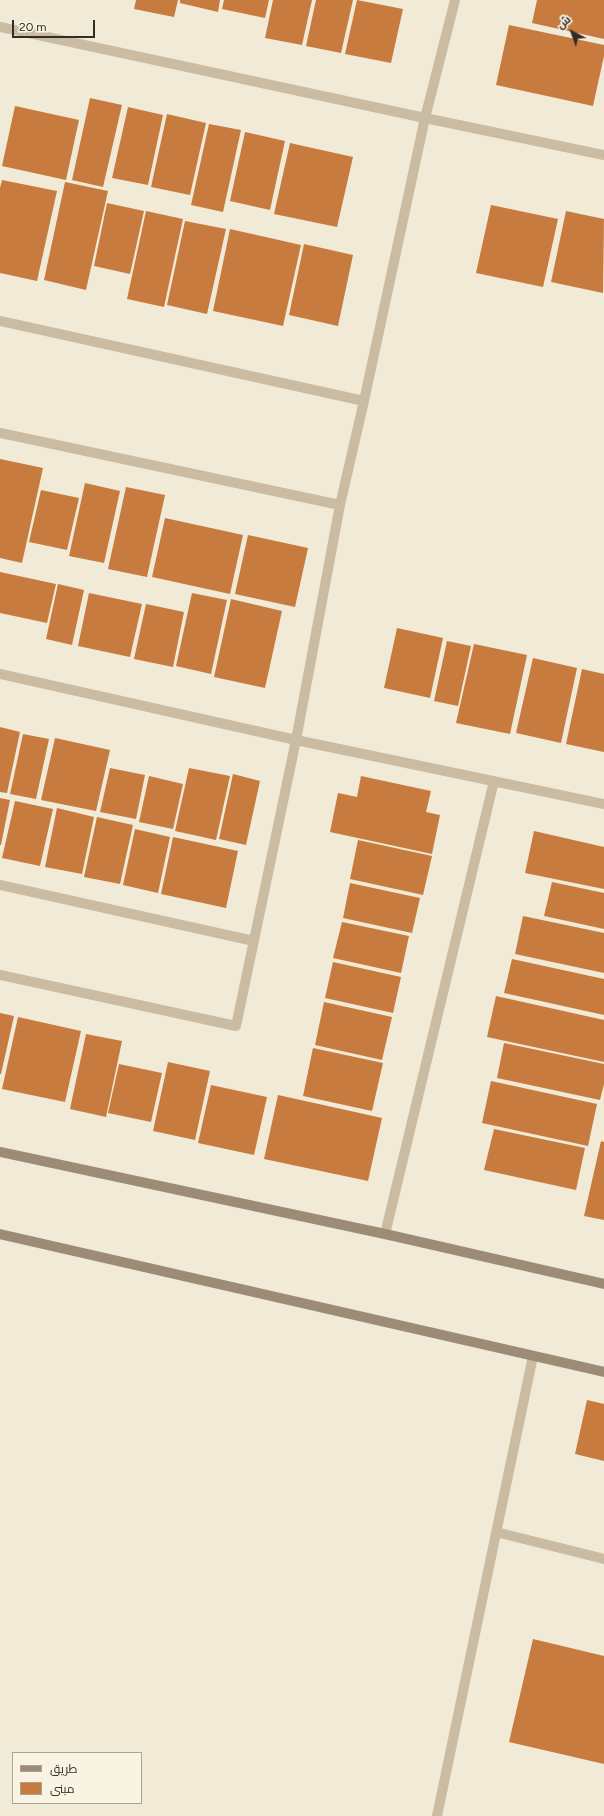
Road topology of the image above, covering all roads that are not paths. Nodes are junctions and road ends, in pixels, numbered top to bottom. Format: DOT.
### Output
graph roads {
  1 [pos="456,0"];
  2 [pos="0,27"];
  3 [pos="425,118"];
  4 [pos="604,155"];
  5 [pos="0,322"];
  6 [pos="364,401"];
  7 [pos="0,433"];
  8 [pos="340,505"];
  9 [pos="0,674"];
  10 [pos="296,740"];
  11 [pos="494,781"];
  12 [pos="604,804"];
  13 [pos="0,885"];
  14 [pos="254,941"];
  15 [pos="0,975"];
  16 [pos="0,1152"];
  17 [pos="0,1234"];
  18 [pos="385,1234"];
  19 [pos="604,1284"];
  20 [pos="533,1356"];
  21 [pos="604,1372"];
  22 [pos="496,1532"];
  23 [pos="604,1559"];
  24 [pos="437,1816"];
  1 -- 3 [label="street"];
  2 -- 3 [label="street"];
  3 -- 4 [label="street"];
  3 -- 6 [label="street"];
  5 -- 6 [label="street"];
  6 -- 8 [label="street"];
  7 -- 8 [label="street"];
  8 -- 10 [label="street"];
  9 -- 10 [label="street"];
  10 -- 11 [label="street"];
  10 -- 14 [label="street"];
  11 -- 12 [label="street"];
  11 -- 18 [label="street"];
  13 -- 14 [label="street"];
  14 -- 15 [label="street"];
  16 -- 18 [label="street"];
  17 -- 20 [label="street"];
  18 -- 19 [label="street"];
  20 -- 21 [label="street"];
  20 -- 22 [label="street"];
  22 -- 23 [label="street"];
  22 -- 24 [label="street"];
}
